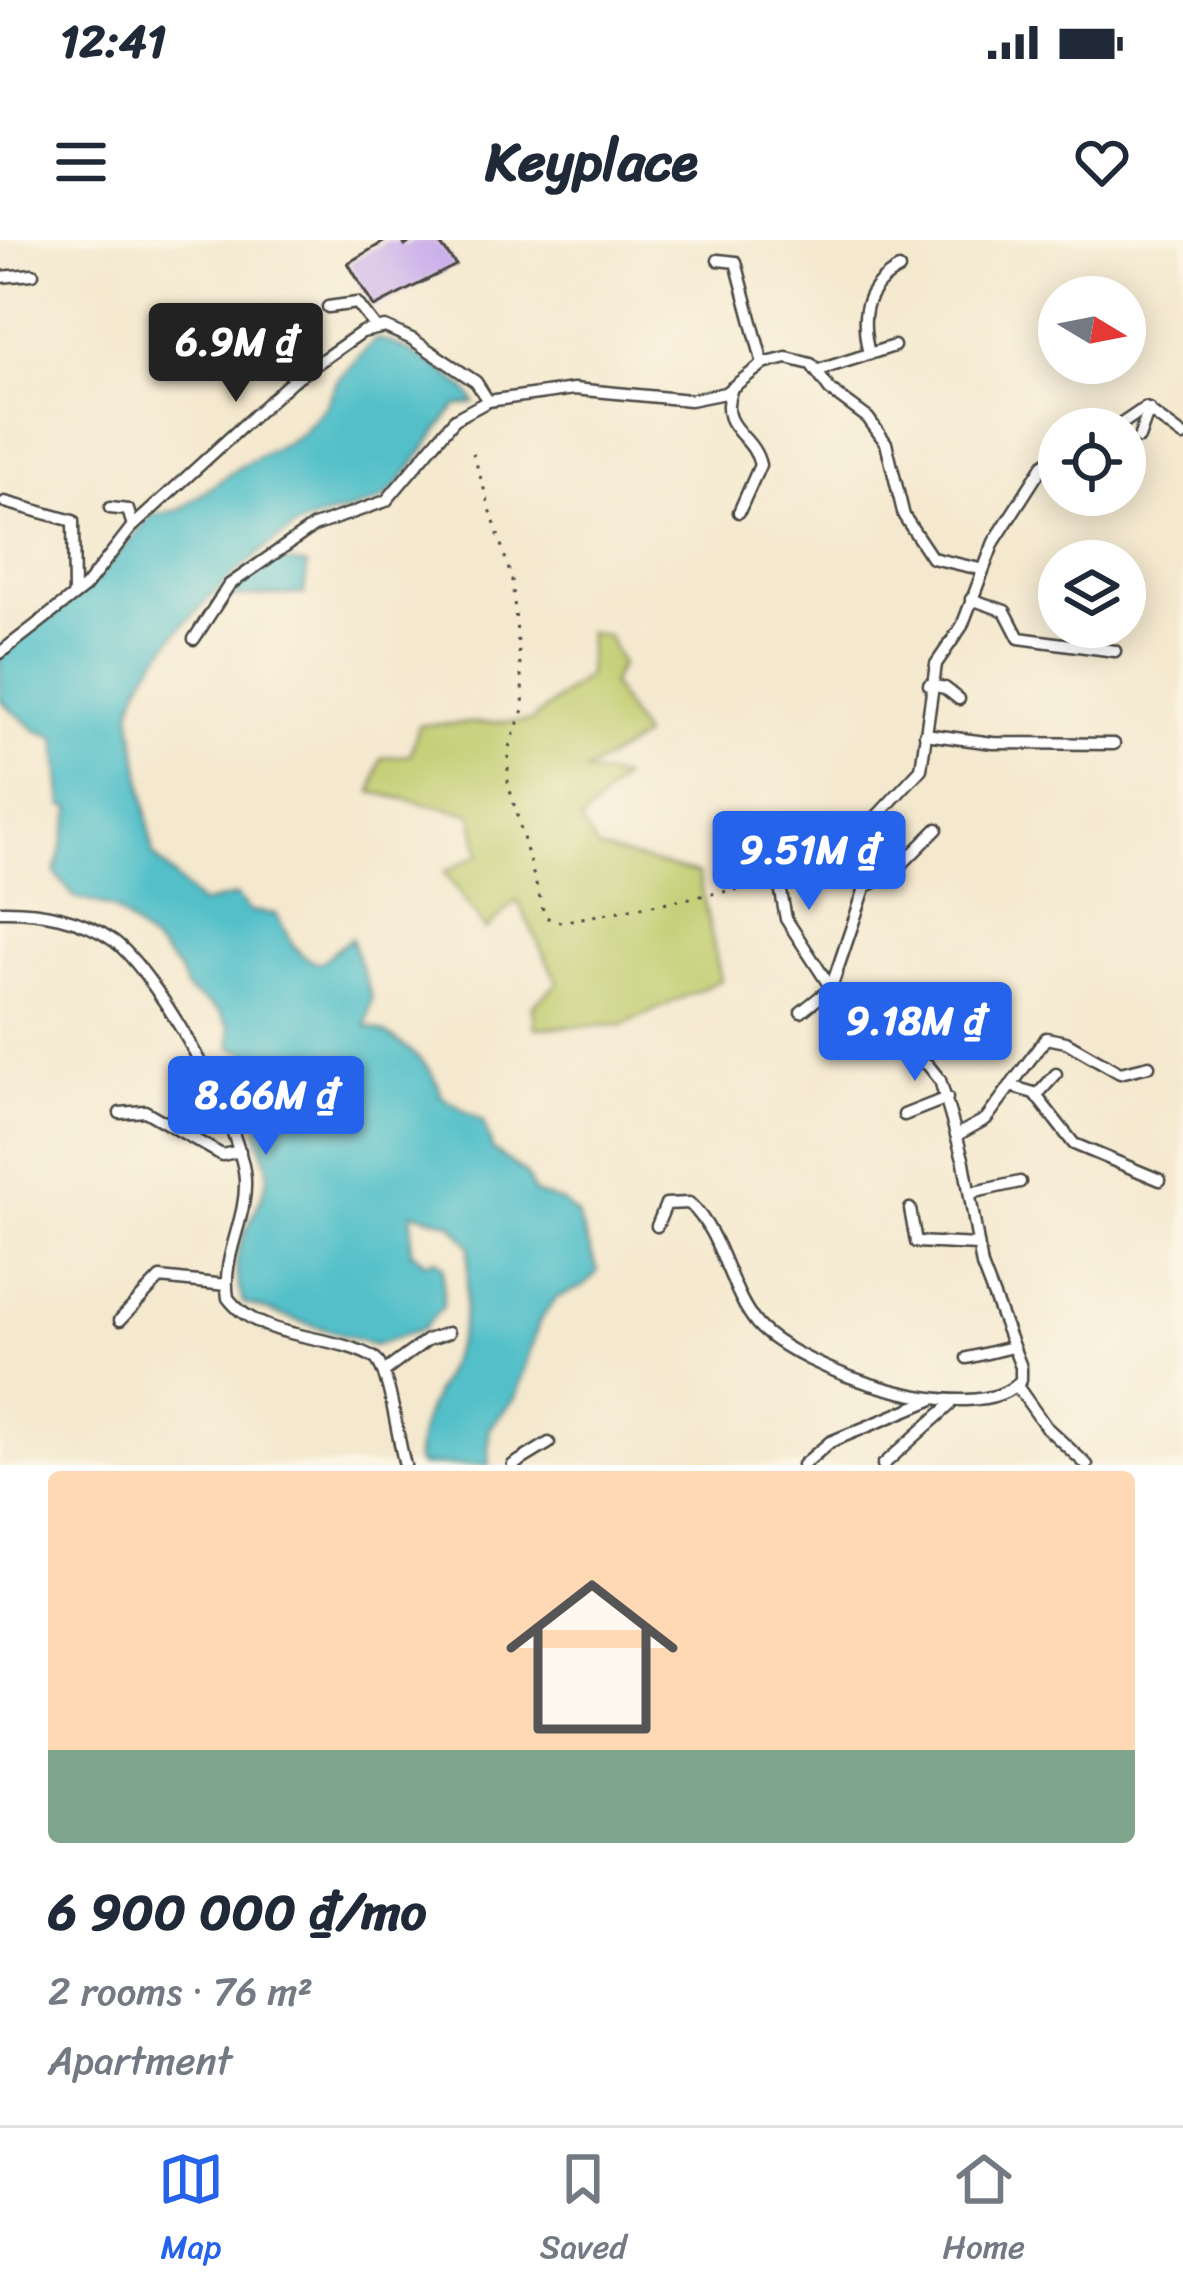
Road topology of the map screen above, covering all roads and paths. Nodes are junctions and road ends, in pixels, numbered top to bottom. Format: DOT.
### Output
graph roads {
  1 [pos="718,260"];
  2 [pos="898,269"];
  3 [pos="33,274"];
  4 [pos="0,277"];
  5 [pos="328,307"];
  6 [pos="376,328"];
  7 [pos="894,346"];
  8 [pos="869,354"];
  9 [pos="763,364"];
  10 [pos="815,371"];
  11 [pos="733,388"];
  12 [pos="488,401"];
  13 [pos="1146,409"];
  14 [pos="1149,409"];
  15 [pos="1146,417"];
  16 [pos="1183,436"];
  17 [pos="472,453"];
  18 [pos="1038,474"];
  19 [pos="5,502"];
  20 [pos="110,508"];
  21 [pos="739,512"];
  22 [pos="133,526"];
  23 [pos="980,568"];
  24 [pos="74,595"];
  25 [pos="971,599"];
  26 [pos="194,639"];
  27 [pos="1114,651"];
  28 [pos="0,653"];
  29 [pos="929,686"];
  30 [pos="959,699"];
  31 [pos="926,734"];
  32 [pos="1114,744"];
  33 [pos="937,829"];
  34 [pos="861,872"];
  35 [pos="779,881"];
  36 [pos="864,887"];
  37 [pos="0,911"];
  38 [pos="831,988"];
  39 [pos="801,1012"];
  40 [pos="1150,1066"];
  41 [pos="1056,1074"];
  42 [pos="1010,1086"];
  43 [pos="1037,1095"];
  44 [pos="947,1098"];
  45 [pos="120,1113"];
  46 [pos="904,1115"];
  47 [pos="957,1135"];
  48 [pos="240,1151"];
  49 [pos="1160,1180"];
  50 [pos="1020,1182"];
  51 [pos="970,1193"];
  52 [pos="910,1209"];
  53 [pos="657,1226"];
  54 [pos="977,1245"];
  55 [pos="226,1286"];
  56 [pos="120,1320"];
  57 [pos="448,1333"];
  58 [pos="1012,1347"];
  59 [pos="967,1358"];
  60 [pos="385,1371"];
  61 [pos="1017,1386"];
  62 [pos="931,1400"];
  63 [pos="950,1405"];
  64 [pos="549,1443"];
  65 [pos="404,1465"];
  66 [pos="513,1465"];
  67 [pos="803,1465"];
  68 [pos="883,1465"];
  69 [pos="1087,1465"];
  1 -- 9 [label="street"];
  2 -- 8 [label="street"];
  3 -- 4 [label="street"];
  5 -- 6 [label="street"];
  6 -- 12 [label="street"];
  6 -- 22 [label="street"];
  7 -- 8 [label="street"];
  8 -- 10 [label="street"];
  9 -- 10 [label="street"];
  9 -- 11 [label="street"];
  10 -- 23 [label="street"];
  11 -- 12 [label="street"];
  11 -- 21 [label="street"];
  12 -- 26 [label="street"];
  13 -- 14 [label="street"];
  14 -- 15 [label="street"];
  14 -- 16 [label="street"];
  17 -- 35 [label="path"];
  18 -- 23 [label="street"];
  19 -- 24 [label="street"];
  20 -- 22 [label="street"];
  22 -- 24 [label="street"];
  23 -- 25 [label="street"];
  24 -- 28 [label="street"];
  25 -- 27 [label="street"];
  25 -- 29 [label="street"];
  29 -- 30 [label="street"];
  29 -- 31 [label="street"];
  31 -- 32 [label="street"];
  31 -- 34 [label="street"];
  33 -- 36 [label="street"];
  34 -- 35 [label="street"];
  34 -- 36 [label="street"];
  35 -- 38 [label="street"];
  36 -- 38 [label="street"];
  37 -- 48 [label="street"];
  38 -- 39 [label="street"];
  38 -- 44 [label="street"];
  40 -- 42 [label="street"];
  41 -- 43 [label="street"];
  42 -- 43 [label="street"];
  42 -- 47 [label="street"];
  43 -- 49 [label="street"];
  44 -- 46 [label="street"];
  44 -- 47 [label="street"];
  45 -- 48 [label="street"];
  47 -- 51 [label="street"];
  48 -- 55 [label="street"];
  50 -- 51 [label="street"];
  51 -- 54 [label="street"];
  52 -- 54 [label="street"];
  53 -- 62 [label="street"];
  54 -- 58 [label="street"];
  55 -- 56 [label="street"];
  55 -- 60 [label="street"];
  57 -- 60 [label="street"];
  58 -- 59 [label="street"];
  58 -- 61 [label="street"];
  60 -- 65 [label="street"];
  61 -- 63 [label="street"];
  61 -- 69 [label="street"];
  62 -- 63 [label="street"];
  62 -- 67 [label="street"];
  63 -- 68 [label="street"];
  64 -- 66 [label="street"];
}
